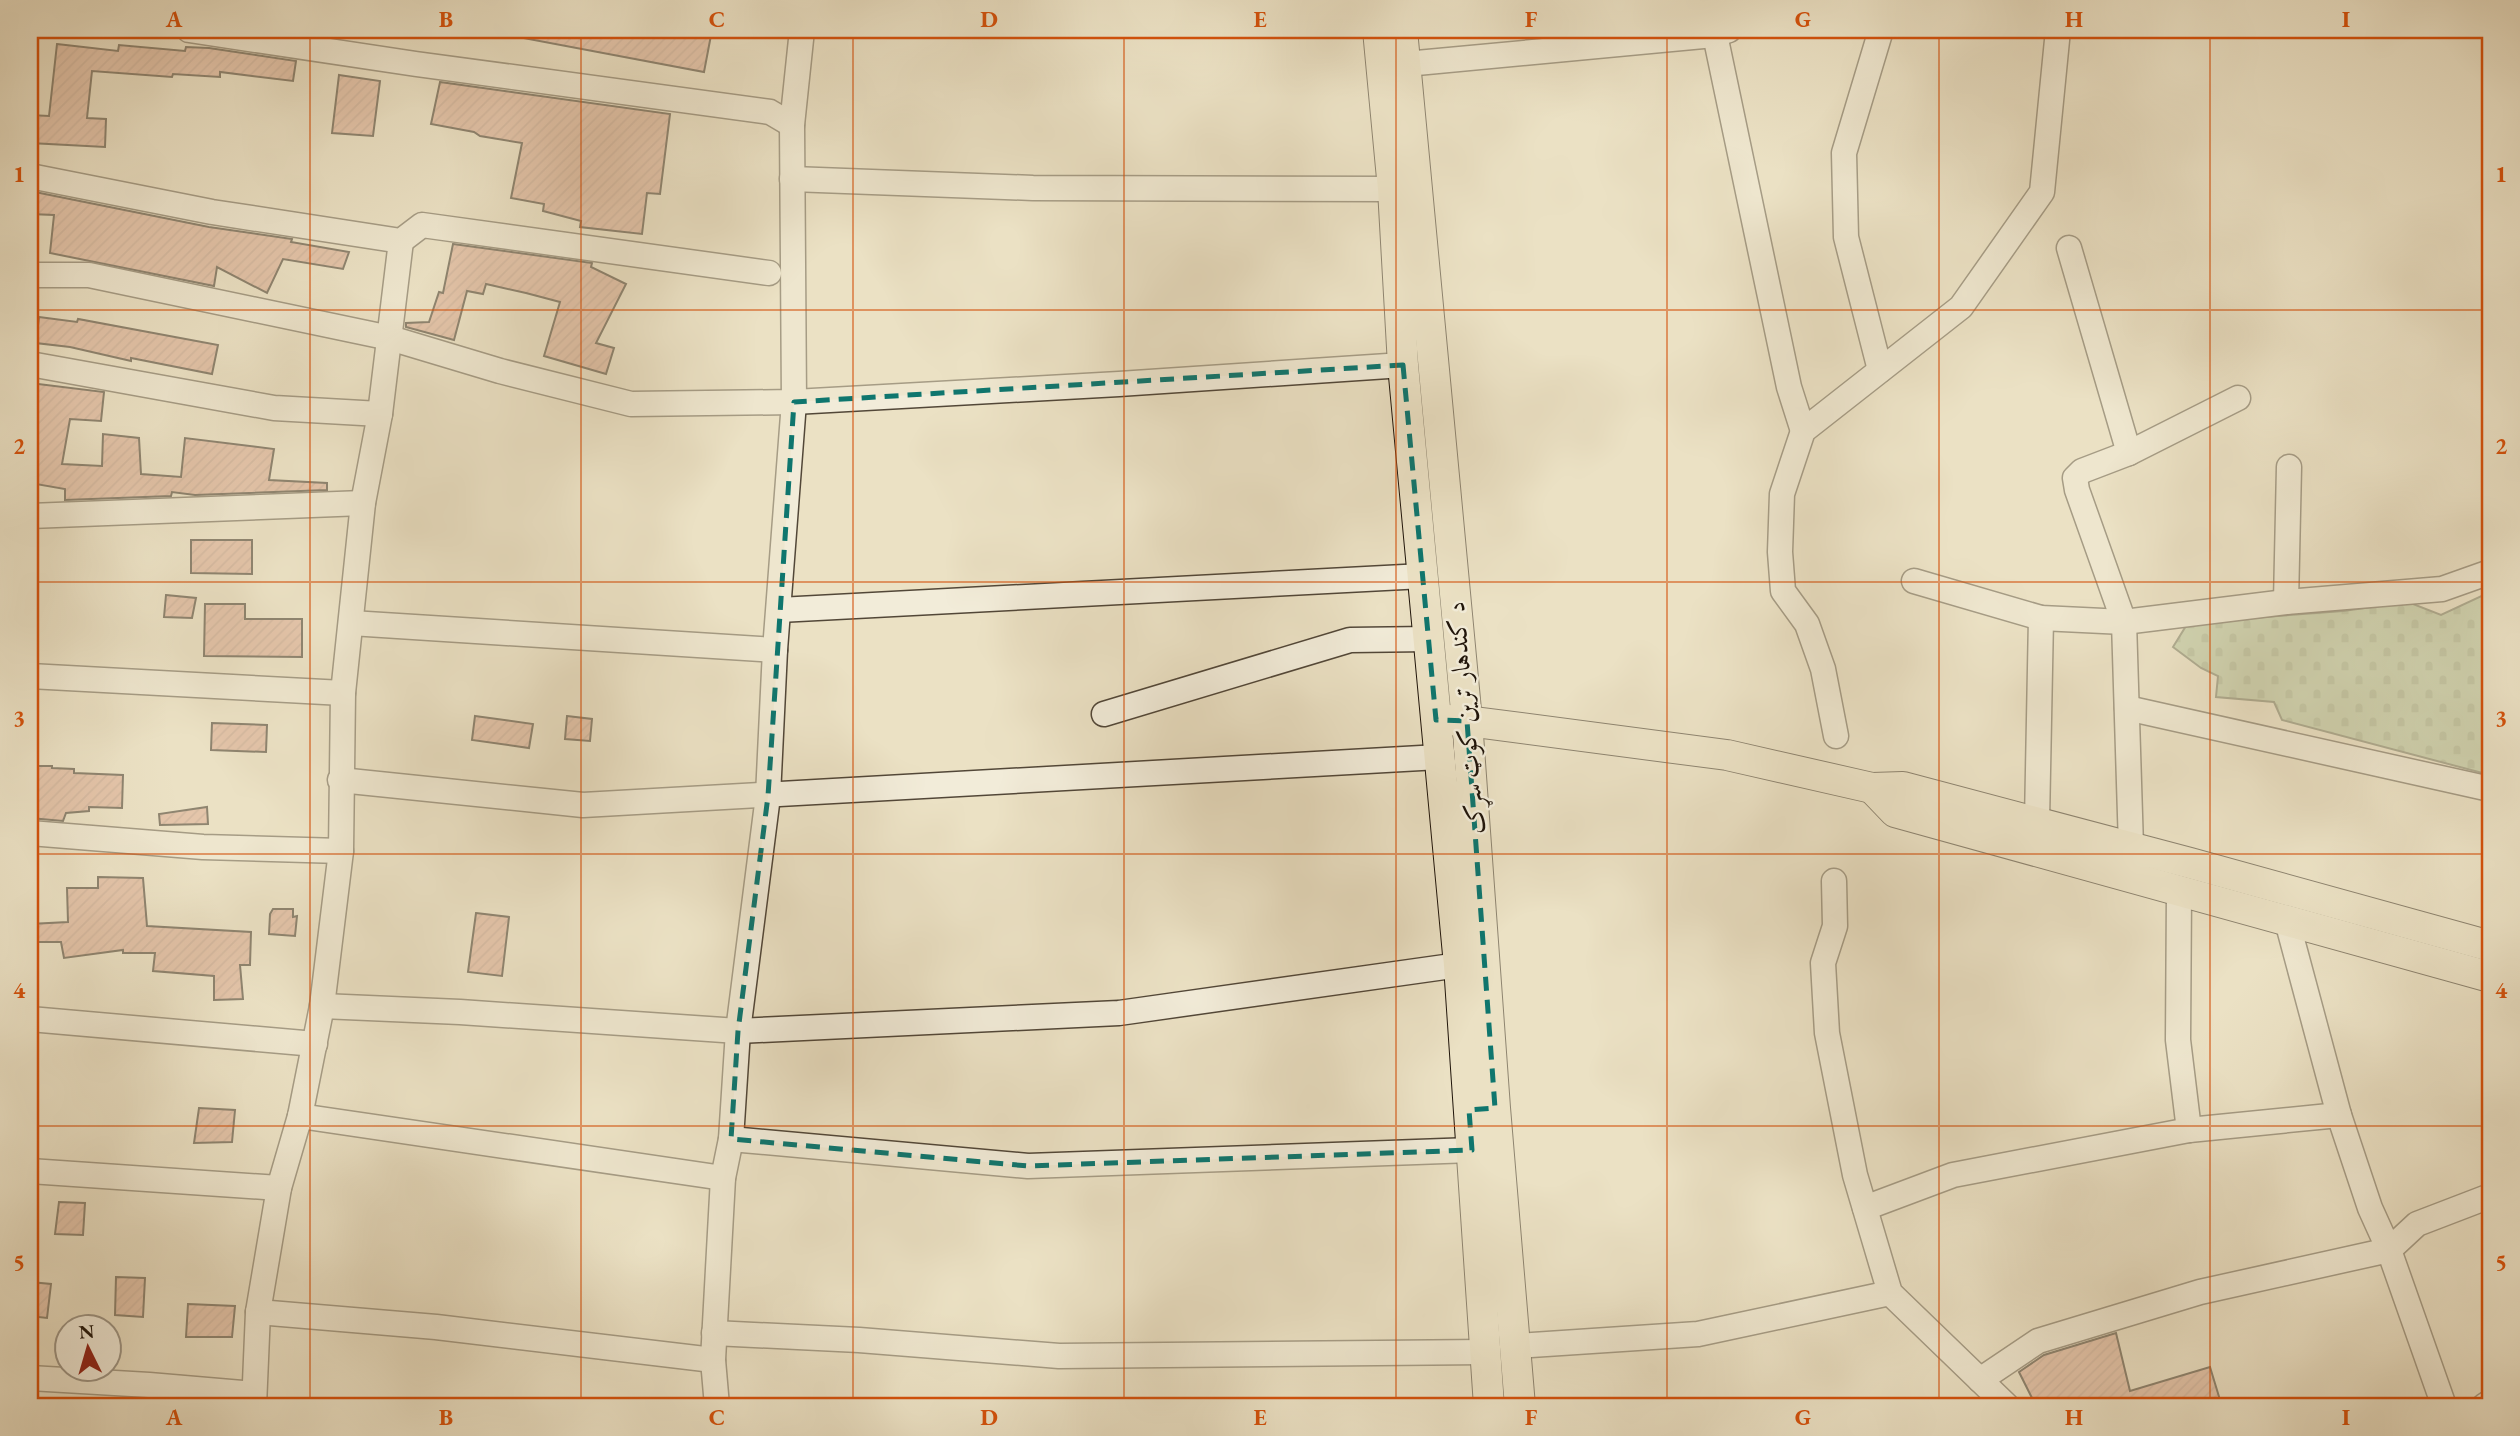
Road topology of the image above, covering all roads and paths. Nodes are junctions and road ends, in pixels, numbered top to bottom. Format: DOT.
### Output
graph roads {
  1 [pos="189,30"];
  2 [pos="802,30"];
  3 [pos="1378,30"];
  4 [pos="1402,30"];
  5 [pos="1881,30"];
  6 [pos="2057,30"];
  7 [pos="1720,31"];
  8 [pos="1406,64"];
  9 [pos="792,125"];
  10 [pos="30,176"];
  11 [pos="792,179"];
  12 [pos="1394,189"];
  13 [pos="401,241"];
  14 [pos="2069,248"];
  15 [pos="769,272"];
  16 [pos="39,275"];
  17 [pos="390,338"];
  18 [pos="30,364"];
  19 [pos="1403,365"];
  20 [pos="1880,370"];
  21 [pos="2238,398"];
  22 [pos="794,402"];
  23 [pos="380,414"];
  24 [pos="1804,431"];
  25 [pos="2129,453"];
  26 [pos="2289,467"];
  27 [pos="363,503"];
  28 [pos="30,516"];
  29 [pos="2490,572"];
  30 [pos="1423,576"];
  31 [pos="1914,581"];
  32 [pos="2286,602"];
  33 [pos="779,610"];
  34 [pos="2041,618"];
  35 [pos="2124,622"];
  36 [pos="351,623"];
  37 [pos="1429,639"];
  38 [pos="775,650"];
  39 [pos="30,676"];
  40 [pos="343,693"];
  41 [pos="2127,708"];
  42 [pos="1104,714"];
  43 [pos="1436,720"];
  44 [pos="1467,721"];
  45 [pos="1836,736"];
  46 [pos="1439,757"];
  47 [pos="340,780"];
  48 [pos="1871,788"];
  49 [pos="2490,789"];
  50 [pos="768,796"];
  51 [pos="2037,821"];
  52 [pos="30,833"];
  53 [pos="2131,847"];
  54 [pos="341,851"];
  55 [pos="1834,881"];
  56 [pos="2179,892"];
  57 [pos="2287,921"];
  58 [pos="2490,946"];
  59 [pos="1459,965"];
  60 [pos="2490,977"];
  61 [pos="322,1006"];
  62 [pos="30,1019"];
  63 [pos="738,1031"];
  64 [pos="314,1044"];
  65 [pos="1482,1109"];
  66 [pos="2339,1115"];
  67 [pos="300,1116"];
  68 [pos="2189,1130"];
  69 [pos="731,1139"];
  70 [pos="1472,1150"];
  71 [pos="30,1171"];
  72 [pos="723,1178"];
  73 [pos="279,1188"];
  74 [pos="2490,1196"];
  75 [pos="1865,1208"];
  76 [pos="2389,1250"];
  77 [pos="1890,1293"];
  78 [pos="258,1312"];
  79 [pos="714,1334"];
  80 [pos="1515,1346"];
  81 [pos="1485,1352"];
  82 [pos="713,1360"];
  83 [pos="30,1378"];
  84 [pos="1980,1380"];
  85 [pos="254,1400"];
  86 [pos="2490,1402"];
  87 [pos="717,1406"];
  88 [pos="1489,1406"];
  89 [pos="1520,1406"];
  90 [pos="2007,1406"];
  91 [pos="2444,1406"];
  92 [pos="2484,1406"];
  1 -- 9 [label="street"];
  2 -- 9 [label="street"];
  3 -- 12 [label="main road, د کندهار ترين کوټ سړک"];
  4 -- 8 [label="main road, د کندهار ترين کوټ سړک"];
  5 -- 20 [label="street"];
  6 -- 20 [label="street"];
  7 -- 8 [label="street"];
  7 -- 24 [label="street"];
  8 -- 44 [label="main road, د کندهار ترين کوټ سړک"];
  9 -- 11 [label="street"];
  10 -- 13 [label="street"];
  11 -- 12 [label="street"];
  11 -- 22 [label="street"];
  12 -- 19 [label="main road, د کندهار ترين کوټ سړک"];
  13 -- 15 [label="street"];
  13 -- 17 [label="street"];
  14 -- 25 [label="street"];
  16 -- 17 [label="street"];
  17 -- 22 [label="street"];
  17 -- 23 [label="street"];
  18 -- 23 [label="street"];
  19 -- 22 [label="street"];
  19 -- 30 [label="main road, د کندهار ترين کوټ سړک"];
  20 -- 24 [label="street"];
  21 -- 25 [label="street"];
  22 -- 33 [label="street"];
  23 -- 27 [label="street"];
  24 -- 45 [label="street"];
  25 -- 35 [label="street"];
  26 -- 32 [label="street"];
  27 -- 28 [label="street"];
  27 -- 36 [label="street"];
  29 -- 32 [label="street"];
  30 -- 33 [label="street"];
  30 -- 37 [label="main road, د کندهار ترين کوټ سړک"];
  31 -- 34 [label="street"];
  32 -- 35 [label="street"];
  33 -- 38 [label="street"];
  34 -- 35 [label="street"];
  34 -- 51 [label="street"];
  35 -- 41 [label="street"];
  36 -- 38 [label="street"];
  36 -- 40 [label="street"];
  37 -- 42 [label="street"];
  37 -- 43 [label="main road, د کندهار ترين کوټ سړک"];
  38 -- 50 [label="street"];
  39 -- 40 [label="street"];
  40 -- 47 [label="street"];
  41 -- 49 [label="street"];
  41 -- 53 [label="street"];
  43 -- 44 [label="main road"];
  43 -- 46 [label="main road, د کندهار ترين کوټ سړک"];
  44 -- 48 [label="main road"];
  44 -- 65 [label="main road, د کندهار ترين کوټ سړک"];
  46 -- 50 [label="street"];
  46 -- 59 [label="main road, د کندهار ترين کوټ سړک"];
  47 -- 50 [label="street"];
  47 -- 54 [label="street"];
  48 -- 51 [label="main road"];
  48 -- 56 [label="main road"];
  50 -- 63 [label="street"];
  51 -- 53 [label="main road"];
  52 -- 54 [label="street"];
  53 -- 58 [label="main road"];
  54 -- 61 [label="street"];
  55 -- 75 [label="street"];
  56 -- 57 [label="main road"];
  56 -- 68 [label="street"];
  57 -- 60 [label="main road"];
  57 -- 66 [label="street"];
  59 -- 63 [label="street"];
  59 -- 65 [label="main road, د کندهار ترين کوټ سړک"];
  61 -- 63 [label="street"];
  61 -- 64 [label="street"];
  62 -- 64 [label="street"];
  63 -- 69 [label="street"];
  64 -- 67 [label="street"];
  65 -- 70 [label="main road, د کندهار ترين کوټ سړک"];
  65 -- 80 [label="main road, د کندهار ترين کوټ سړک"];
  66 -- 68 [label="street"];
  66 -- 76 [label="street"];
  67 -- 72 [label="street"];
  67 -- 73 [label="street"];
  68 -- 75 [label="street"];
  69 -- 70 [label="street"];
  69 -- 72 [label="street"];
  70 -- 81 [label="main road, د کندهار ترين کوټ سړک"];
  71 -- 73 [label="street"];
  72 -- 79 [label="street"];
  73 -- 78 [label="street"];
  74 -- 76 [label="street"];
  75 -- 77 [label="street"];
  76 -- 84 [label="street"];
  76 -- 91 [label="street"];
  77 -- 80 [label="street"];
  77 -- 84 [label="street"];
  78 -- 82 [label="street"];
  78 -- 85 [label="street"];
  79 -- 81 [label="street"];
  79 -- 82 [label="street"];
  80 -- 89 [label="main road, د کندهار ترين کوټ سړک"];
  81 -- 88 [label="main road, د کندهار ترين کوټ سړک"];
  82 -- 87 [label="street"];
  83 -- 85 [label="street"];
  84 -- 90 [label="street"];
  86 -- 92 [label="street"];
}
